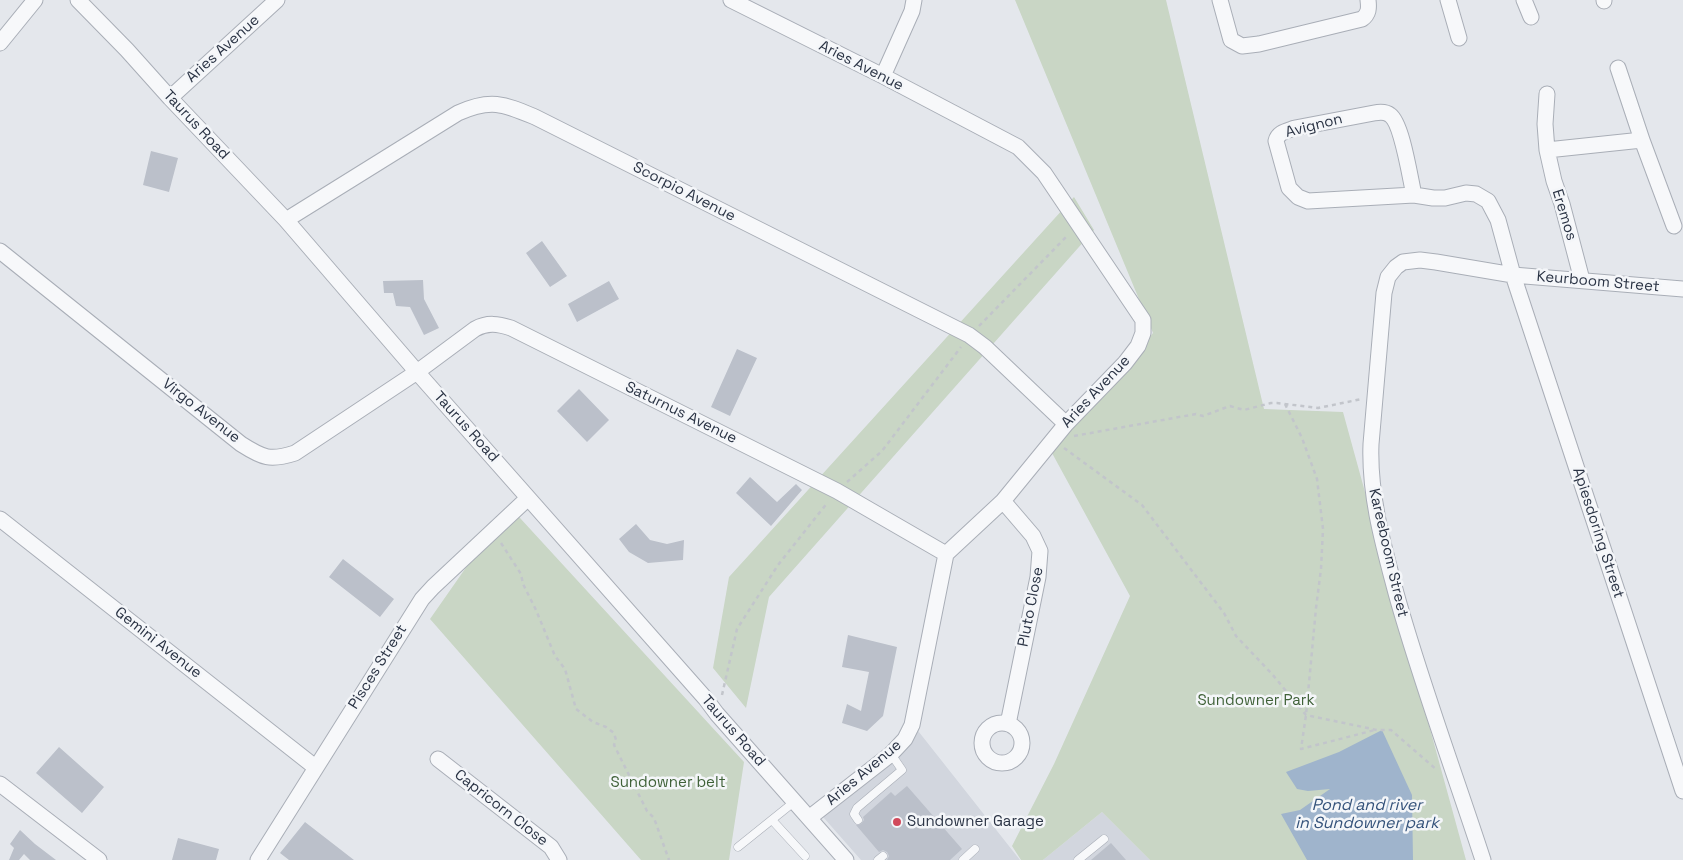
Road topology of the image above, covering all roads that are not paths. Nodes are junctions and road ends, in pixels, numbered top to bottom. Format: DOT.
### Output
graph roads {
  1 [pos="36,0"];
  2 [pos="78,0"];
  3 [pos="276,0"];
  4 [pos="731,0"];
  5 [pos="914,0"];
  6 [pos="1220,0"];
  7 [pos="1368,0"];
  8 [pos="1448,0"];
  9 [pos="1524,0"];
  10 [pos="1531,17"];
  11 [pos="1459,38"];
  12 [pos="0,43"];
  13 [pos="1618,68"];
  14 [pos="883,76"];
  15 [pos="1547,94"];
  16 [pos="170,98"];
  17 [pos="1642,140"];
  18 [pos="1547,150"];
  19 [pos="1414,194"];
  20 [pos="286,220"];
  21 [pos="1674,226"];
  22 [pos="0,251"];
  23 [pos="1513,275"];
  24 [pos="1582,280"];
  25 [pos="1683,289"];
  26 [pos="417,372"];
  27 [pos="1066,424"];
  28 [pos="528,498"];
  29 [pos="1004,500"];
  30 [pos="0,519"];
  31 [pos="946,554"];
  32 [pos="1008,724"];
  33 [pos="891,754"];
  34 [pos="438,759"];
  35 [pos="315,767"];
  36 [pos="0,784"];
  37 [pos="1683,791"];
  38 [pos="794,802"];
  39 [pos="809,818"];
  40 [pos="772,820"];
  41 [pos="858,820"];
  42 [pos="1104,839"];
  43 [pos="738,847"];
  44 [pos="975,849"];
  45 [pos="805,856"];
  46 [pos="99,860"];
  47 [pos="258,860"];
  48 [pos="559,860"];
  49 [pos="846,860"];
  50 [pos="963,860"];
  51 [pos="1078,860"];
  52 [pos="1483,860"];
  1 -- 12 [label="street"];
  2 -- 16 [label="street, Taurus Road"];
  3 -- 16 [label="street, Aries Avenue"];
  4 -- 14 [label="street, Aries Avenue"];
  5 -- 14 [label="street"];
  6 -- 7 [label="street"];
  8 -- 11 [label="street"];
  9 -- 10 [label="street"];
  13 -- 17 [label="street"];
  14 -- 27 [label="street, Aries Avenue"];
  15 -- 18 [label="street, Eremos"];
  16 -- 20 [label="street, Taurus Road"];
  17 -- 18 [label="street"];
  17 -- 21 [label="street"];
  18 -- 24 [label="street, Eremos"];
  19 -- 19 [label="street, Avignon"];
  19 -- 23 [label="street, Avignon"];
  20 -- 26 [label="street, Taurus Road"];
  20 -- 27 [label="street, Scorpio Avenue"];
  22 -- 26 [label="street, Virgo Avenue"];
  23 -- 24 [label="street, Keurboom Street"];
  23 -- 37 [label="street, Apiesdoring Street"];
  23 -- 52 [label="street, Kareeboom Street"];
  24 -- 25 [label="street, Keurboom Street"];
  26 -- 28 [label="street, Taurus Road"];
  26 -- 31 [label="street, Saturnus Avenue"];
  27 -- 29 [label="street, Aries Avenue"];
  28 -- 35 [label="street, Pisces Street"];
  28 -- 38 [label="street, Taurus Road"];
  29 -- 31 [label="street, Aries Avenue"];
  29 -- 32 [label="street, Pluto Close"];
  30 -- 35 [label="street, Gemini Avenue"];
  31 -- 33 [label="street, Aries Avenue"];
  33 -- 39 [label="street, Aries Avenue"];
  33 -- 41 [label="lane"];
  34 -- 48 [label="street, Capricorn Close"];
  35 -- 47 [label="street, Pisces Street"];
  36 -- 46 [label="street"];
  38 -- 39 [label="street, Taurus Road"];
  38 -- 40 [label="lane"];
  39 -- 49 [label="street, Taurus Road"];
  40 -- 43 [label="lane"];
  40 -- 45 [label="lane"];
  42 -- 51 [label="lane"];
  44 -- 50 [label="lane"];
}
